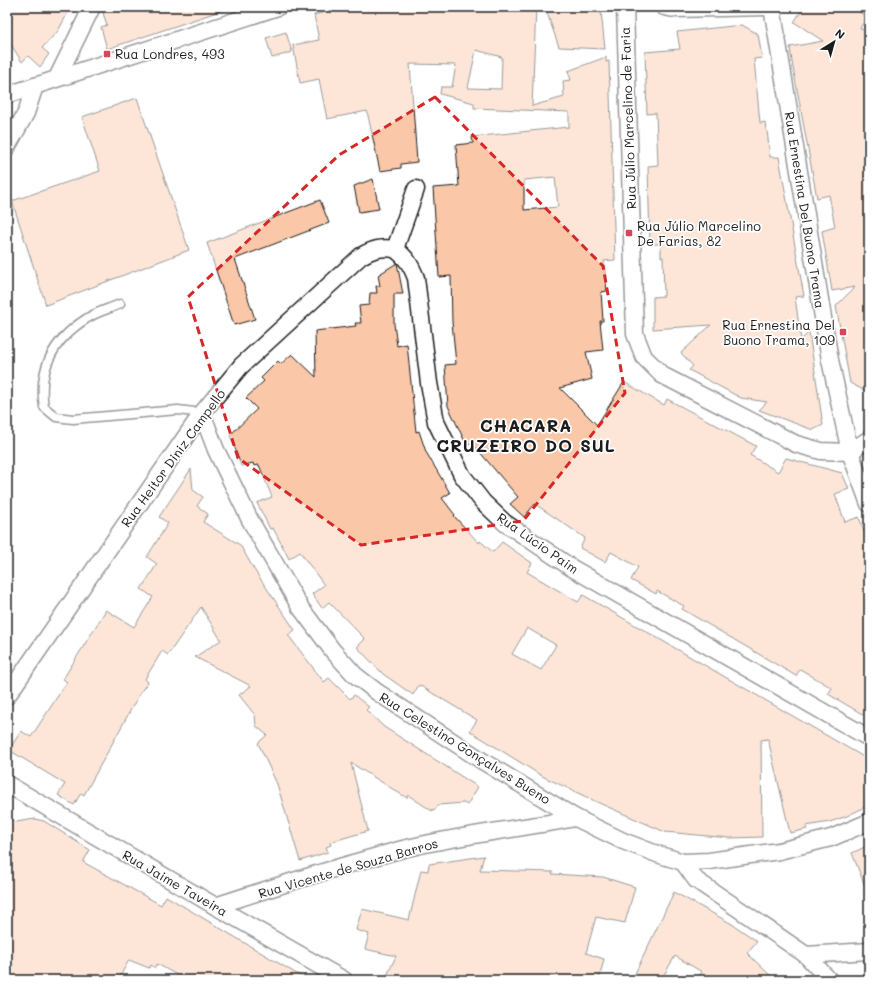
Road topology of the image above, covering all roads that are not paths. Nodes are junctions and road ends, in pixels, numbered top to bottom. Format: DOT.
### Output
graph roads {
  1 [pos="92,7"];
  2 [pos="278,7"];
  3 [pos="625,7"];
  4 [pos="664,7"];
  5 [pos="772,7"];
  6 [pos="57,78"];
  7 [pos="35,86"];
  8 [pos="7,95"];
  9 [pos="7,147"];
  10 [pos="416,189"];
  11 [pos="395,249"];
  12 [pos="120,304"];
  13 [pos="202,413"];
  14 [pos="869,439"];
  15 [pos="850,452"];
  16 [pos="869,504"];
  17 [pos="7,696"];
  18 [pos="869,738"];
  19 [pos="7,784"];
  20 [pos="576,818"];
  21 [pos="869,822"];
  22 [pos="683,862"];
  23 [pos="215,906"];
  24 [pos="869,951"];
  25 [pos="806,955"];
  26 [pos="344,980"];
  27 [pos="829,980"];
  1 -- 6 [label="street"];
  2 -- 6 [label="street"];
  3 -- 15 [label="street, Rua Júlio Marcelino de Faria"];
  4 -- 5 [label="street"];
  5 -- 15 [label="street, Rua Ernestina Del Buono Trama"];
  6 -- 7 [label="street"];
  7 -- 8 [label="street"];
  7 -- 9 [label="street"];
  10 -- 11 [label="street"];
  11 -- 13 [label="street, Rua Heitor Diniz Campello"];
  11 -- 18 [label="street, Rua Lúcio Paim"];
  12 -- 13 [label="lane"];
  13 -- 17 [label="street, Rua Heitor Diniz Campello"];
  13 -- 20 [label="street, Rua Celestino Gonçalves Bueno"];
  14 -- 15 [label="street"];
  15 -- 16 [label="street, Rua Ernestina Del Buono Trama"];
  19 -- 23 [label="street, Rua Jaime Taveira"];
  20 -- 22 [label="street, Rua Celestino Gonçalves Bueno"];
  20 -- 23 [label="street, Rua Vicente de Souza Barros"];
  21 -- 22 [label="street, Rua Celestino Gonçalves Bueno"];
  22 -- 25 [label="street"];
  23 -- 26 [label="street, Rua Jaime Taveira"];
  24 -- 25 [label="street"];
  25 -- 27 [label="street"];
}
